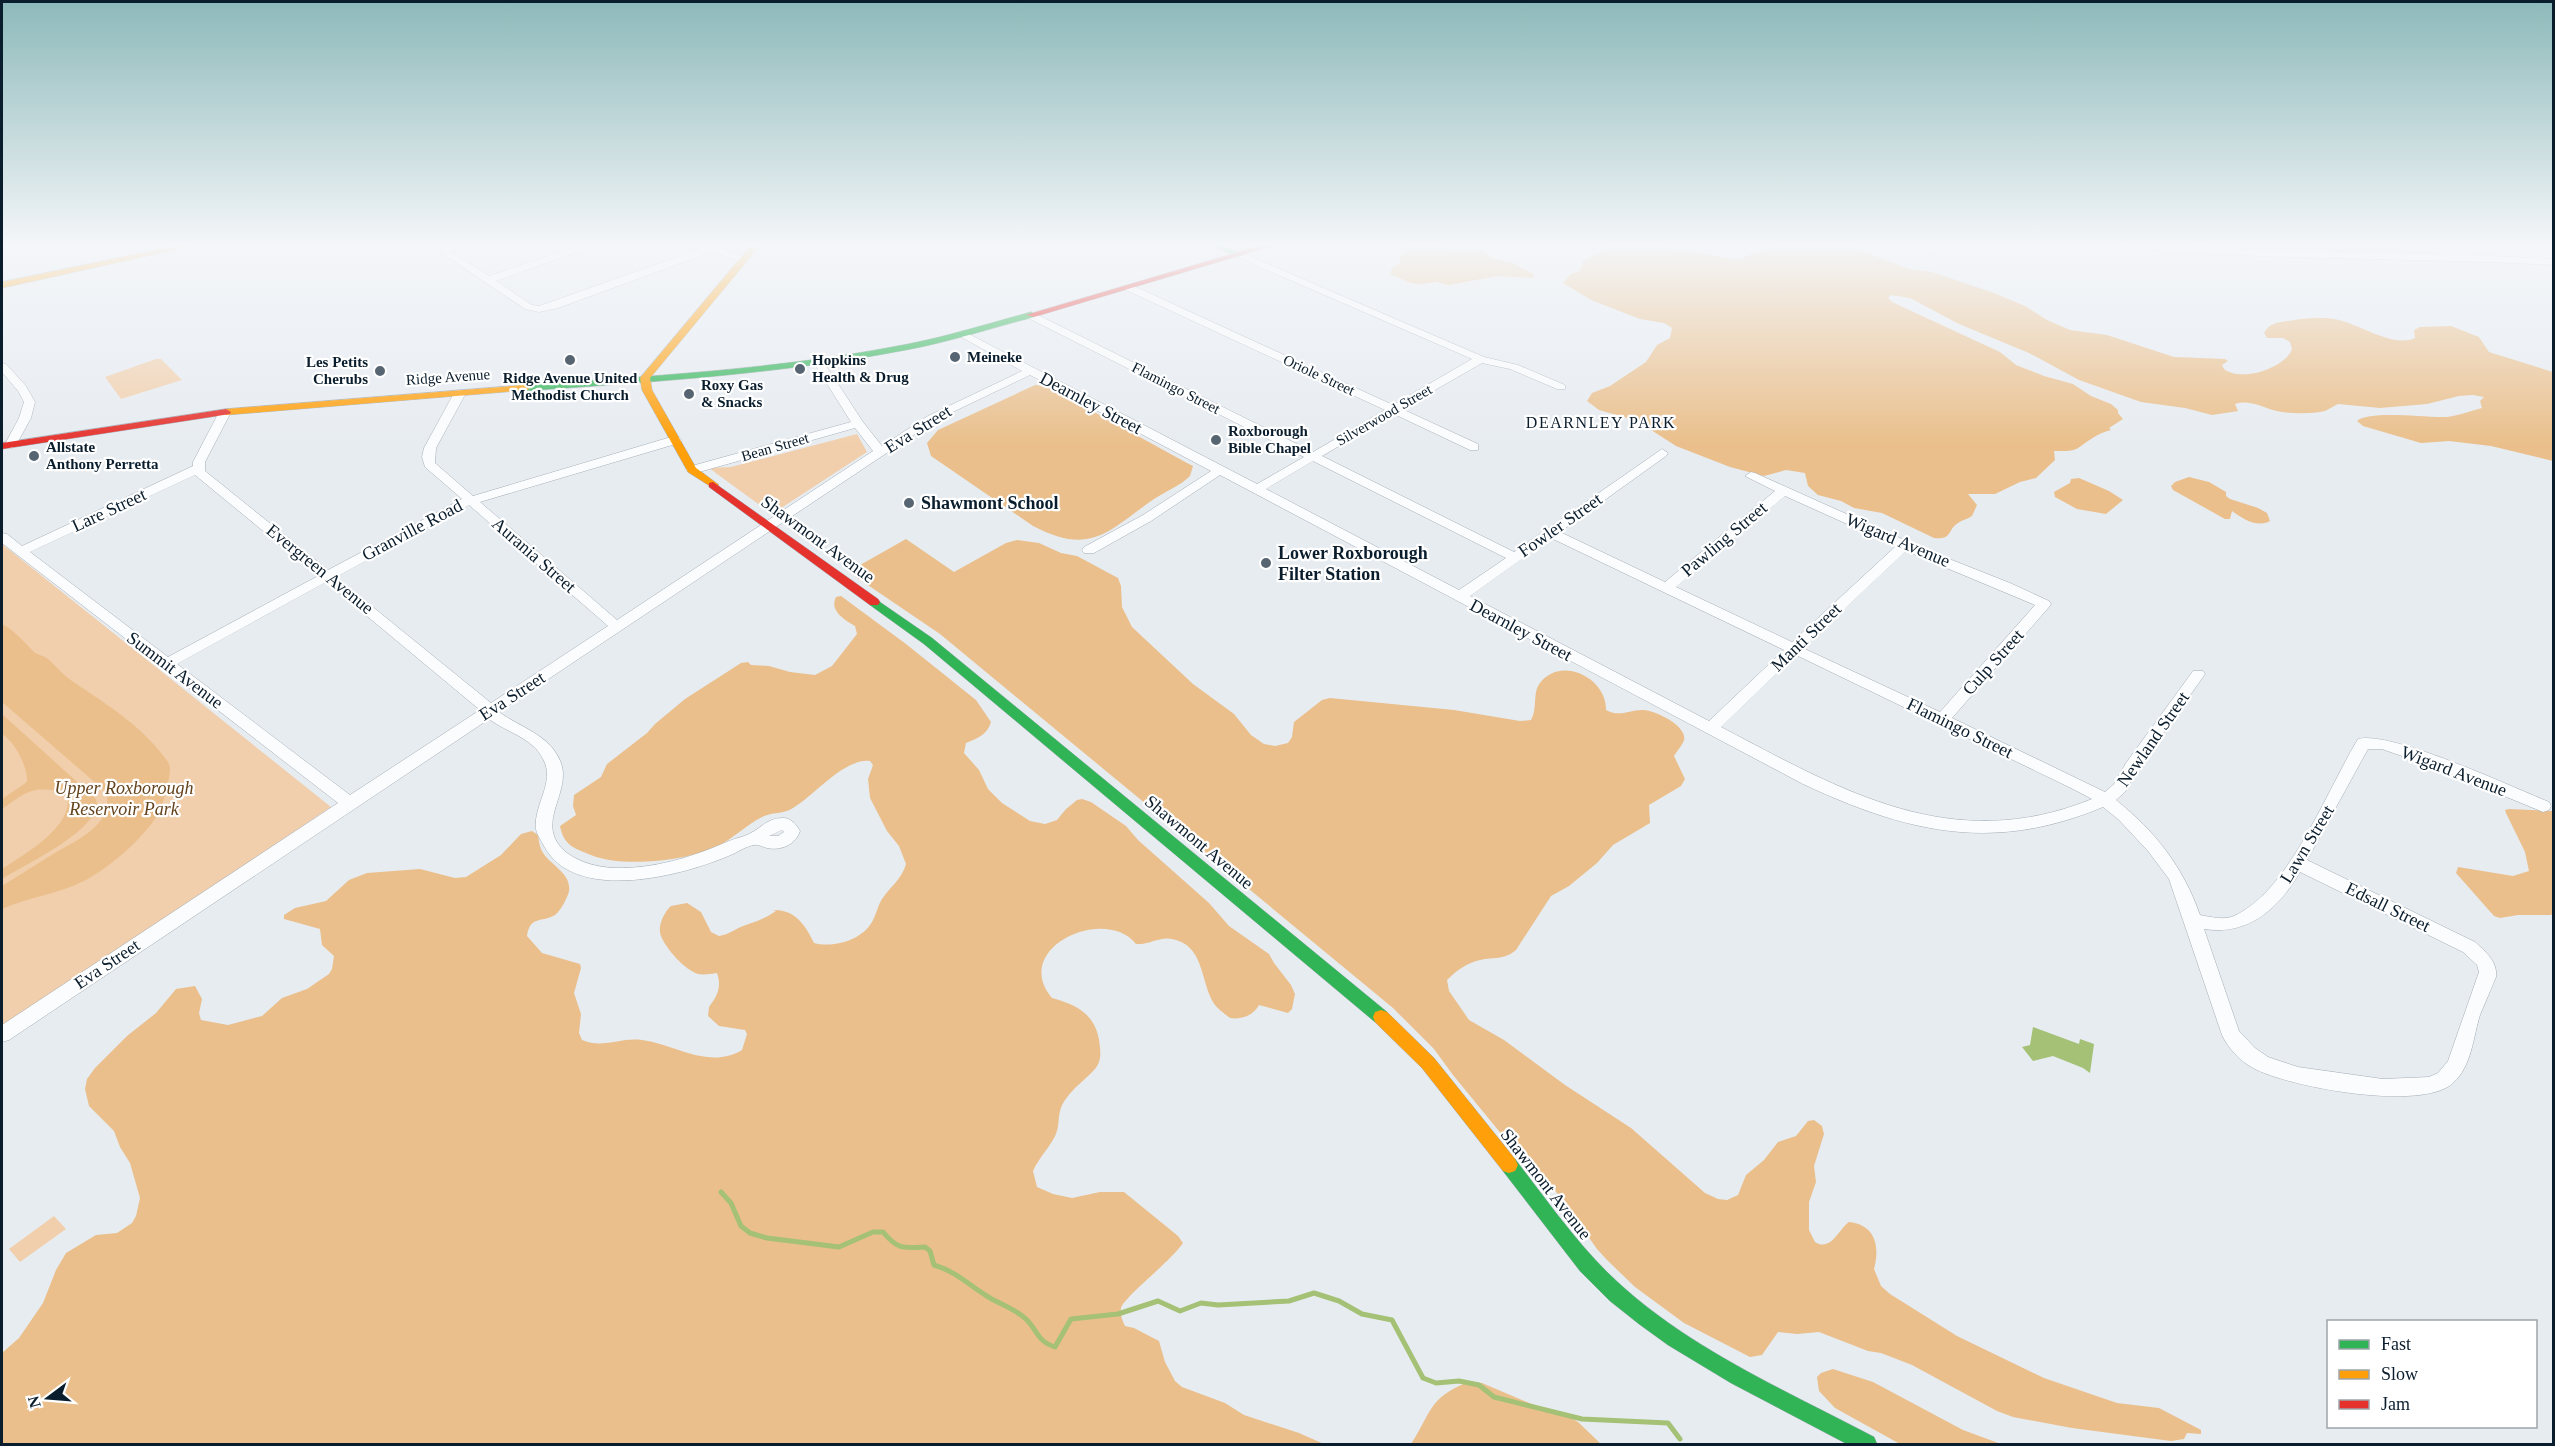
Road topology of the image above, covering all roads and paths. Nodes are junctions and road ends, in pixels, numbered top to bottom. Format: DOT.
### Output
graph roads {
  1 [pos="701,310"];
  2 [pos="1047,310"];
  3 [pos="1179,310"];
  4 [pos="1369,310"];
  5 [pos="1030,315"];
  6 [pos="961,334"];
  7 [pos="1480,358"];
  8 [pos="817,360"];
  9 [pos="2,366"];
  10 [pos="1030,371"];
  11 [pos="645,378"];
  12 [pos="1561,387"];
  13 [pos="460,393"];
  14 [pos="1394,409"];
  15 [pos="224,414"];
  16 [pos="858,424"];
  17 [pos="675,440"];
  18 [pos="6,445"];
  19 [pos="1474,447"];
  20 [pos="880,452"];
  21 [pos="1662,453"];
  22 [pos="1314,456"];
  23 [pos="197,470"];
  24 [pos="692,470"];
  25 [pos="1219,471"];
  26 [pos="1751,476"];
  27 [pos="1256,490"];
  28 [pos="1783,491"];
  29 [pos="470,500"];
  30 [pos="768,526"];
  31 [pos="1550,532"];
  32 [pos="2,537"];
  33 [pos="1904,546"];
  34 [pos="1089,550"];
  35 [pos="21,551"];
  36 [pos="1514,557"];
  37 [pos="328,575"];
  38 [pos="1666,588"];
  39 [pos="1459,597"];
  40 [pos="2044,604"];
  41 [pos="617,627"];
  42 [pos="1794,649"];
  43 [pos="167,663"];
  44 [pos="2198,674"];
  45 [pos="489,710"];
  46 [pos="1942,720"];
  47 [pos="1710,729"];
  48 [pos="2363,743"];
  49 [pos="2104,799"];
  50 [pos="349,802"];
  51 [pos="2543,806"];
  52 [pos="756,838"];
  53 [pos="2298,863"];
  54 [pos="2193,921"];
  55 [pos="2,1034"];
  56 [pos="2424,1088"];
  57 [pos="1867,1444"];
  1 -- 11 [label="main road"];
  2 -- 5 [label="main road, Ridge Avenue"];
  3 -- 14 [label="street, Oriole Street"];
  4 -- 7 [label="street"];
  5 -- 6 [label="main road, Ridge Avenue"];
  5 -- 22 [label="street, Flamingo Street"];
  6 -- 8 [label="main road, Ridge Avenue"];
  6 -- 10 [label="street, Dearnley Street"];
  7 -- 12 [label="street"];
  7 -- 14 [label="street, Silverwood Street"];
  8 -- 11 [label="main road, Ridge Avenue"];
  8 -- 16 [label="street"];
  9 -- 18 [label="street"];
  10 -- 20 [label="street, Eva Street"];
  10 -- 25 [label="street, Dearnley Street"];
  11 -- 13 [label="main road, Ridge Avenue"];
  11 -- 17 [label="main road, Shawmont Avenue"];
  13 -- 15 [label="main road, Ridge Avenue"];
  13 -- 29 [label="street, Aurania Street"];
  14 -- 19 [label="street, Oriole Street"];
  14 -- 22 [label="street, Silverwood Street"];
  15 -- 18 [label="main road, Ridge Avenue"];
  15 -- 23 [label="street"];
  16 -- 20 [label="street"];
  16 -- 24 [label="street, Bean Street"];
  17 -- 24 [label="main road, Shawmont Avenue"];
  17 -- 29 [label="street, Granville Road"];
  20 -- 30 [label="street, Eva Street"];
  21 -- 31 [label="street, Fowler Street"];
  22 -- 27 [label="street, Silverwood Street"];
  22 -- 36 [label="street, Flamingo Street"];
  23 -- 35 [label="street, Lare Street"];
  23 -- 37 [label="street, Evergreen Avenue"];
  24 -- 30 [label="main road, Shawmont Avenue"];
  25 -- 27 [label="street, Dearnley Street"];
  25 -- 34 [label="street"];
  26 -- 28 [label="street, Wigard Avenue"];
  27 -- 39 [label="street, Dearnley Street"];
  28 -- 33 [label="street, Wigard Avenue"];
  28 -- 38 [label="street, Pawling Street"];
  29 -- 37 [label="street, Granville Road"];
  29 -- 41 [label="street, Aurania Street"];
  30 -- 41 [label="street, Eva Street"];
  30 -- 57 [label="main road, Shawmont Avenue"];
  31 -- 36 [label="street, Fowler Street"];
  31 -- 38 [label="street, Flamingo Street"];
  32 -- 35 [label="street, Summit Avenue"];
  33 -- 40 [label="street, Wigard Avenue"];
  33 -- 42 [label="street, Manti Street"];
  35 -- 43 [label="street, Summit Avenue"];
  36 -- 39 [label="street, Fowler Street"];
  37 -- 43 [label="street, Granville Road"];
  37 -- 45 [label="street, Evergreen Avenue"];
  38 -- 42 [label="street, Flamingo Street"];
  39 -- 47 [label="street, Dearnley Street"];
  40 -- 46 [label="street, Culp Street"];
  41 -- 45 [label="street, Eva Street"];
  42 -- 46 [label="street, Flamingo Street"];
  42 -- 47 [label="street, Manti Street"];
  43 -- 50 [label="street, Summit Avenue"];
  44 -- 49 [label="street, Newland Street"];
  45 -- 50 [label="street, Eva Street"];
  45 -- 52 [label="street, Evergreen Avenue"];
  46 -- 49 [label="street, Flamingo Street"];
  47 -- 49 [label="street, Dearnley Street"];
  48 -- 51 [label="street, Wigard Avenue"];
  48 -- 53 [label="street, Lawn Street"];
  49 -- 54 [label="street, Flamingo Street"];
  50 -- 55 [label="street, Eva Street"];
  53 -- 54 [label="street, Lawn Street"];
  53 -- 56 [label="street, Edsall Street"];
  54 -- 56 [label="street, Flamingo Street"];
}
